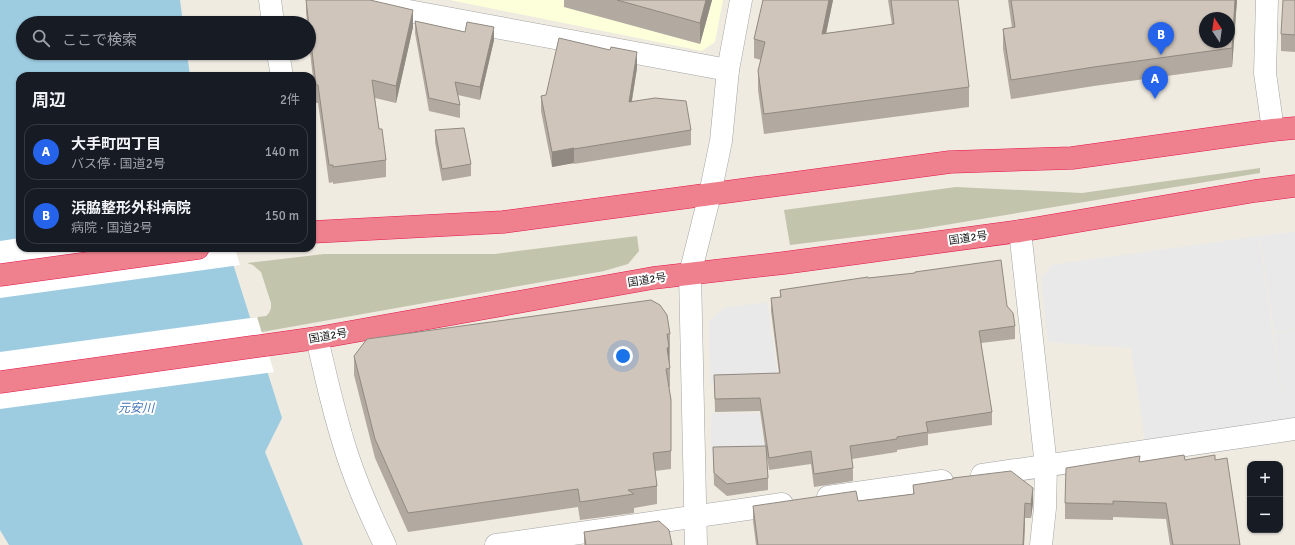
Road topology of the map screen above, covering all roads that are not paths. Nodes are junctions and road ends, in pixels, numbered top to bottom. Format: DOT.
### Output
graph roads {
  1 [pos="270,0"];
  2 [pos="349,0"];
  3 [pos="741,0"];
  4 [pos="1267,0"];
  5 [pos="272,16"];
  6 [pos="279,60"];
  7 [pos="728,70"];
  8 [pos="281,72"];
  9 [pos="1295,128"];
  10 [pos="1273,130"];
  11 [pos="1295,186"];
  12 [pos="710,194"];
  13 [pos="1020,230"];
  14 [pos="316,232"];
  15 [pos="169,252"];
  16 [pos="690,274"];
  17 [pos="0,275"];
  18 [pos="317,338"];
  19 [pos="0,382"];
  20 [pos="1295,429"];
  21 [pos="1046,466"];
  22 [pos="695,516"];
  23 [pos="385,545"];
  24 [pos="496,545"];
  25 [pos="696,545"];
  26 [pos="1041,545"];
  1 -- 5 [label="street"];
  2 -- 7 [label="street"];
  3 -- 7 [label="street"];
  4 -- 10 [label="street"];
  6 -- 8 [label="street"];
  7 -- 12 [label="street"];
  9 -- 10 [label="highway"];
  10 -- 12 [label="highway"];
  11 -- 13 [label="highway, 国道2号"];
  12 -- 14 [label="highway"];
  12 -- 16 [label="street"];
  13 -- 16 [label="highway, 国道2号"];
  13 -- 21 [label="street"];
  15 -- 17 [label="highway"];
  16 -- 18 [label="highway, 国道2号"];
  16 -- 22 [label="street"];
  18 -- 19 [label="highway, 国道2号"];
  18 -- 23 [label="street"];
  20 -- 21 [label="street"];
  21 -- 22 [label="street"];
  21 -- 26 [label="street"];
  22 -- 24 [label="street"];
  22 -- 25 [label="street"];
}
